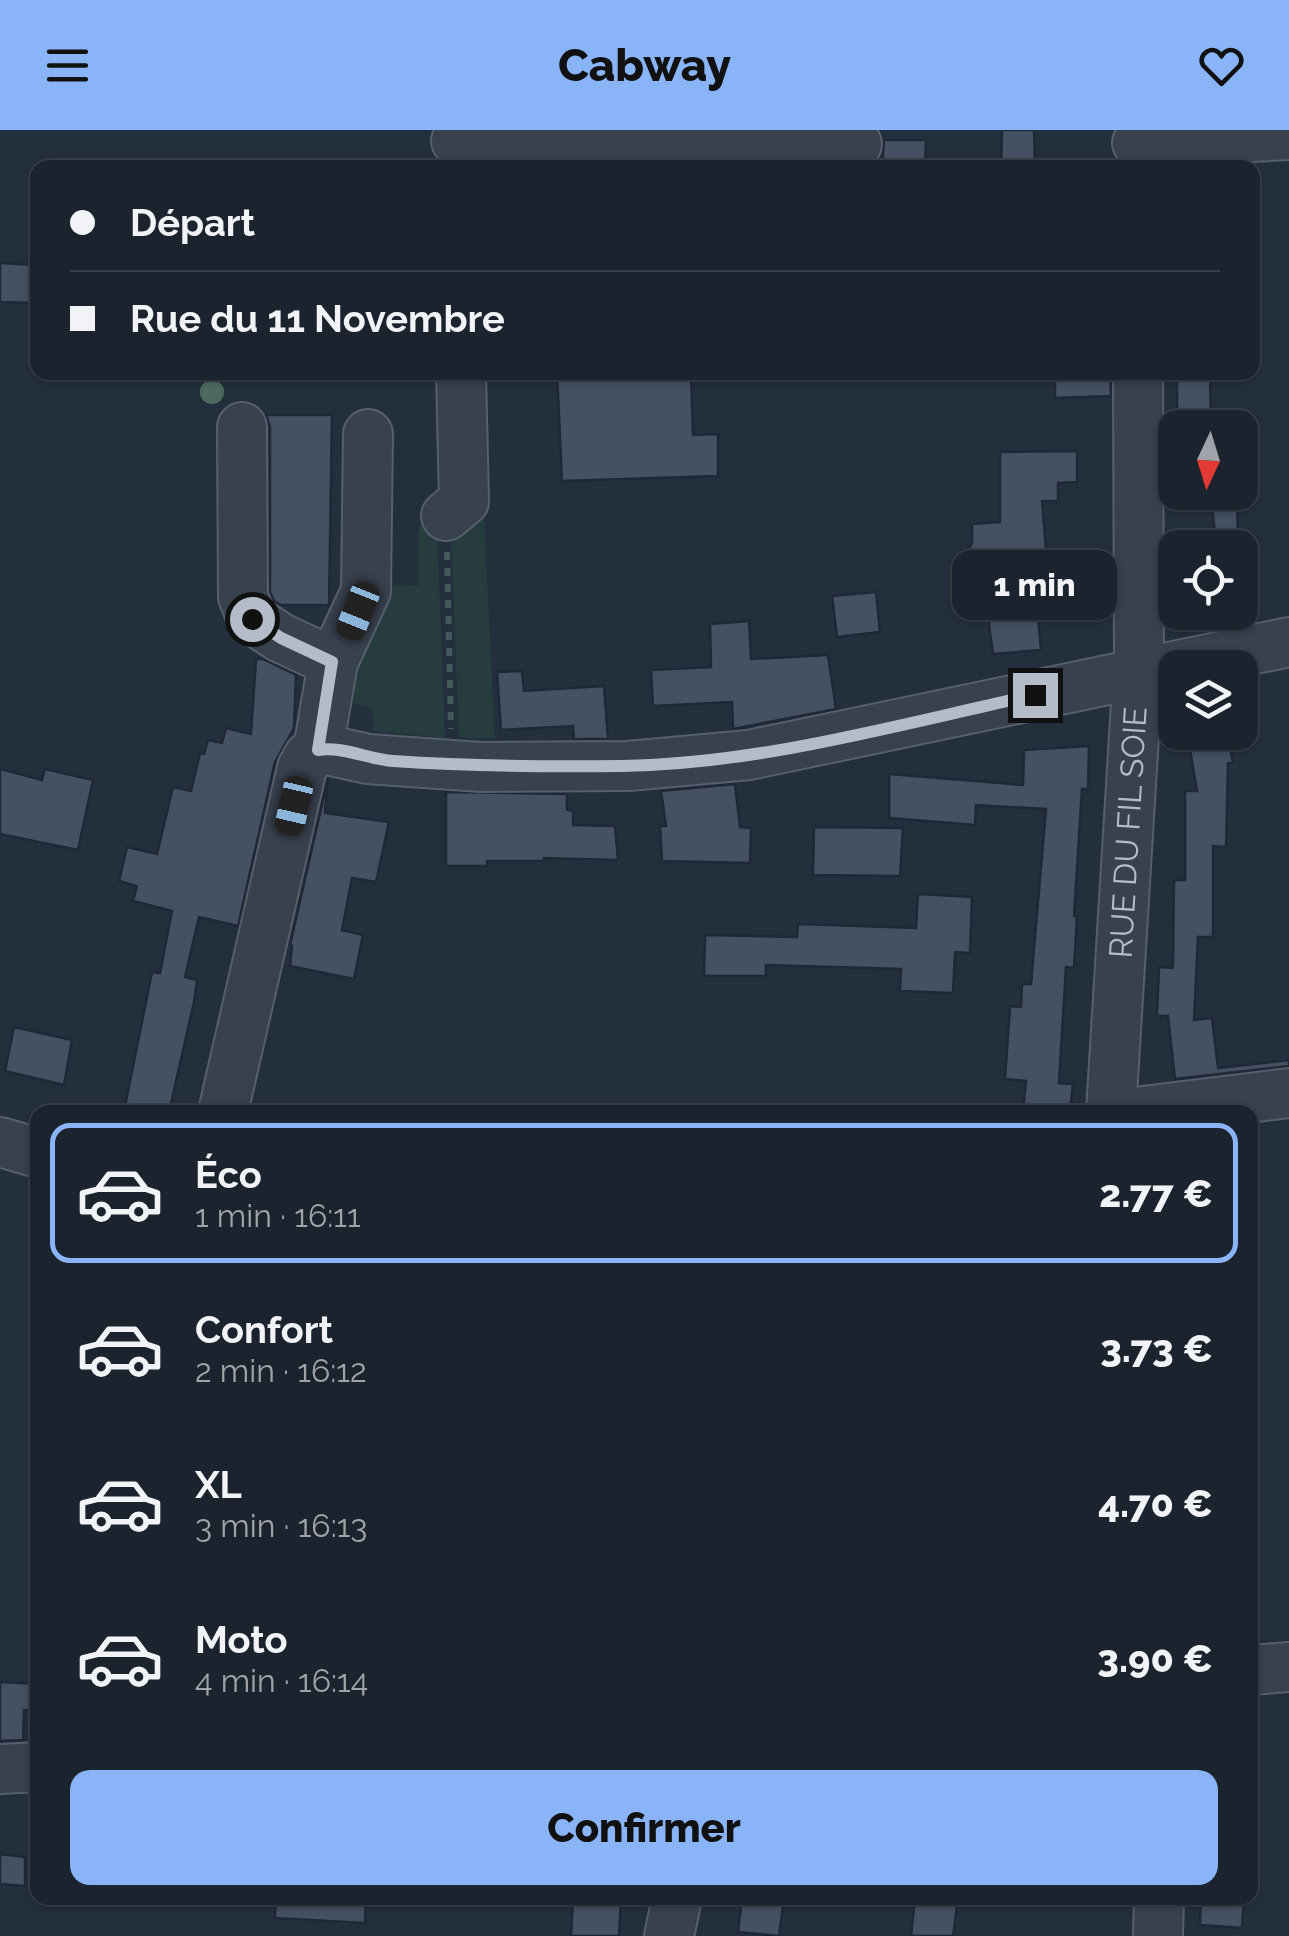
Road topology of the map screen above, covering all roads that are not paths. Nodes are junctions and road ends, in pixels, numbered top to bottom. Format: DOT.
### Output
graph roads {
  1 [pos="1289,136"];
  2 [pos="857,144"];
  3 [pos="456,146"];
  4 [pos="1137,147"];
  5 [pos="461,380"];
  6 [pos="1138,380"];
  7 [pos="242,427"];
  8 [pos="368,434"];
  9 [pos="446,516"];
  10 [pos="1289,642"];
  11 [pos="332,662"];
  12 [pos="1137,674"];
  13 [pos="318,750"];
  14 [pos="1289,1093"];
  15 [pos="226,1105"];
  16 [pos="1111,1105"];
  17 [pos="1192,1105"];
  18 [pos="1289,1113"];
  19 [pos="1258,1117"];
  20 [pos="0,1142"];
  21 [pos="30,1151"];
  22 [pos="1289,1667"];
  23 [pos="1258,1669"];
  24 [pos="30,1768"];
  25 [pos="0,1769"];
  26 [pos="676,1905"];
  27 [pos="1159,1905"];
  28 [pos="669,1936"];
  29 [pos="1158,1936"];
  1 -- 4 [label="street"];
  2 -- 3 [label="street"];
  5 -- 9 [label="street"];
  6 -- 12 [label="street, RUE DU FIL SOIE"];
  7 -- 11 [label="street"];
  8 -- 11 [label="street"];
  10 -- 12 [label="street"];
  11 -- 13 [label="street"];
  12 -- 13 [label="street"];
  12 -- 16 [label="street, RUE DU FIL SOIE"];
  13 -- 15 [label="street"];
  14 -- 17 [label="street"];
  18 -- 19 [label="street"];
  20 -- 21 [label="street"];
  22 -- 23 [label="street"];
  24 -- 25 [label="street"];
  26 -- 28 [label="street"];
  27 -- 29 [label="street"];
}
